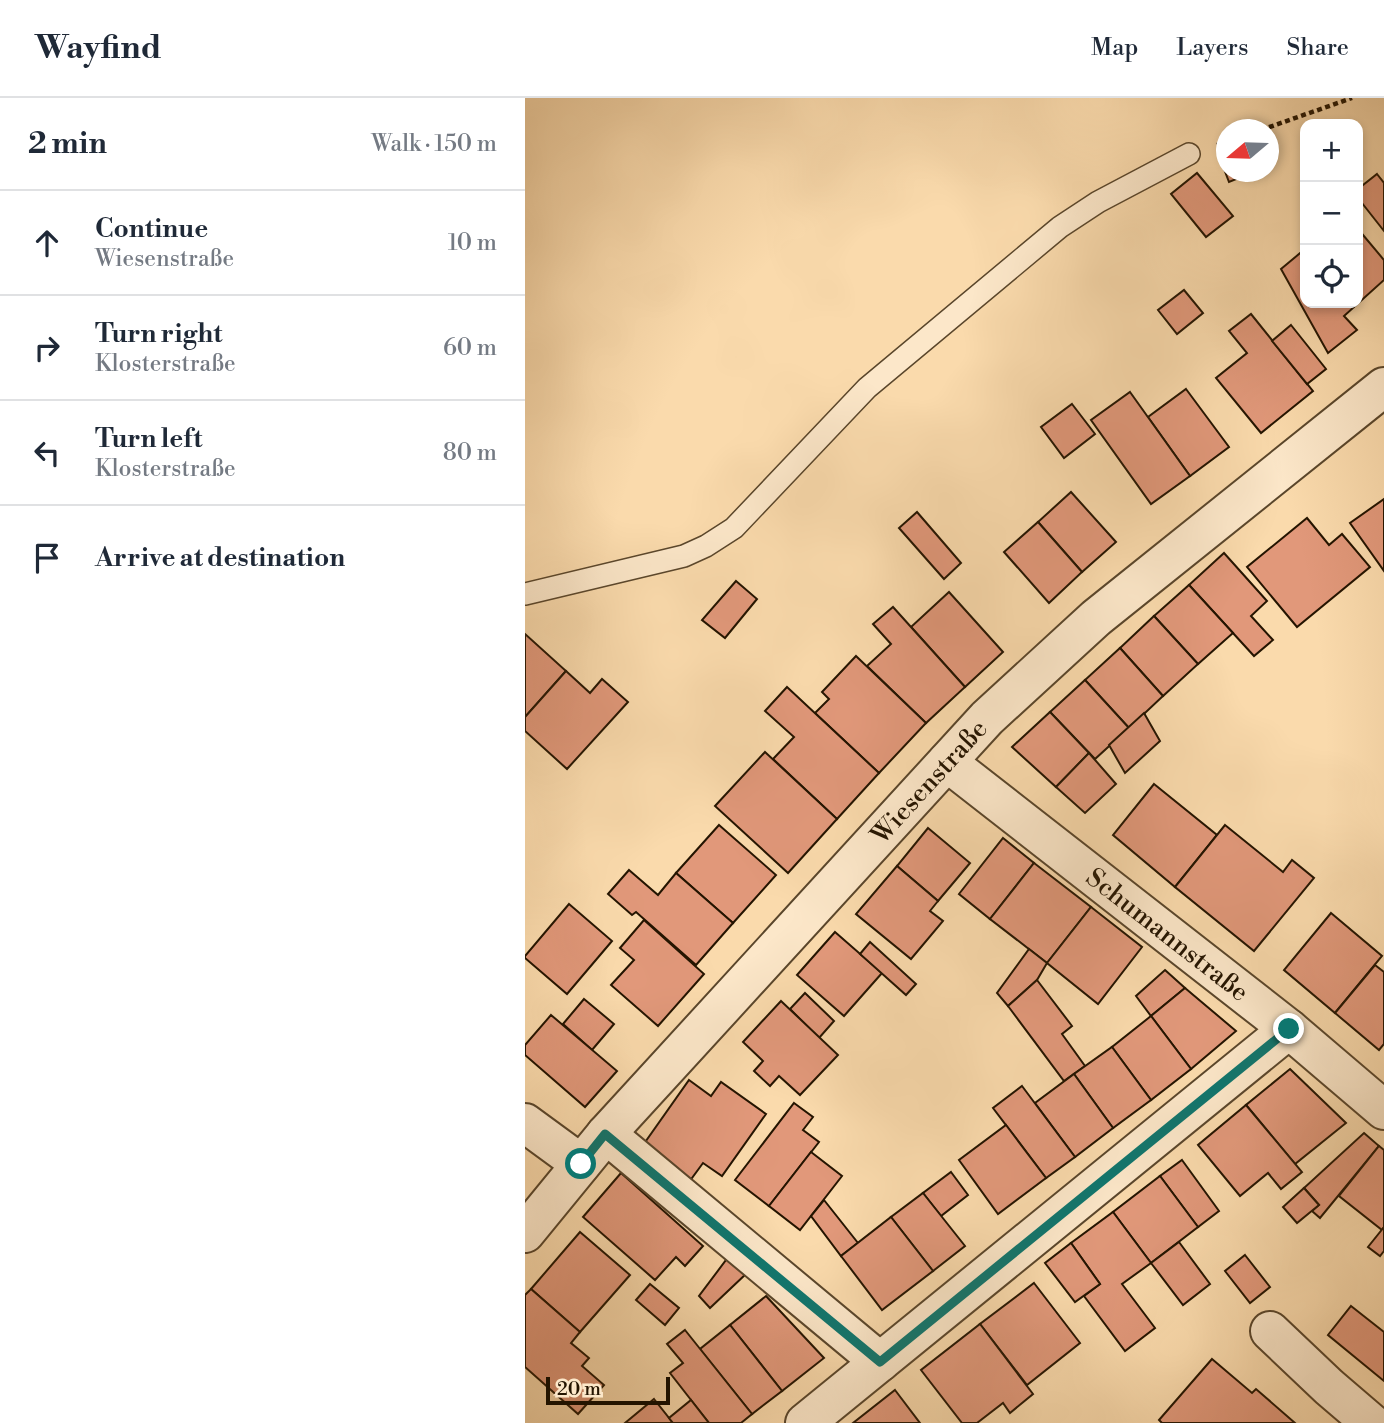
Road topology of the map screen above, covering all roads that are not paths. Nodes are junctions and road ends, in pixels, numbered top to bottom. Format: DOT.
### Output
graph roads {
  1 [pos="1189,154"];
  2 [pos="1384,387"];
  3 [pos="525,594"];
  4 [pos="947,762"];
  5 [pos="1289,1029"];
  6 [pos="1384,1110"];
  7 [pos="525,1122"];
  8 [pos="605,1134"];
  9 [pos="581,1164"];
  10 [pos="525,1233"];
  11 [pos="1270,1331"];
  12 [pos="880,1362"];
  13 [pos="805,1423"];
  14 [pos="1371,1423"];
  1 -- 3 [label="lane"];
  2 -- 4 [label="street, Wiesenstraße"];
  4 -- 5 [label="street, Schumannstraße"];
  4 -- 8 [label="street, Wiesenstraße"];
  5 -- 6 [label="street, Schumannstraße"];
  5 -- 12 [label="street"];
  7 -- 9 [label="street"];
  8 -- 9 [label="street, Wiesenstraße"];
  8 -- 12 [label="street"];
  9 -- 10 [label="street, Wiesenstraße"];
  11 -- 14 [label="street"];
  12 -- 13 [label="street"];
}
